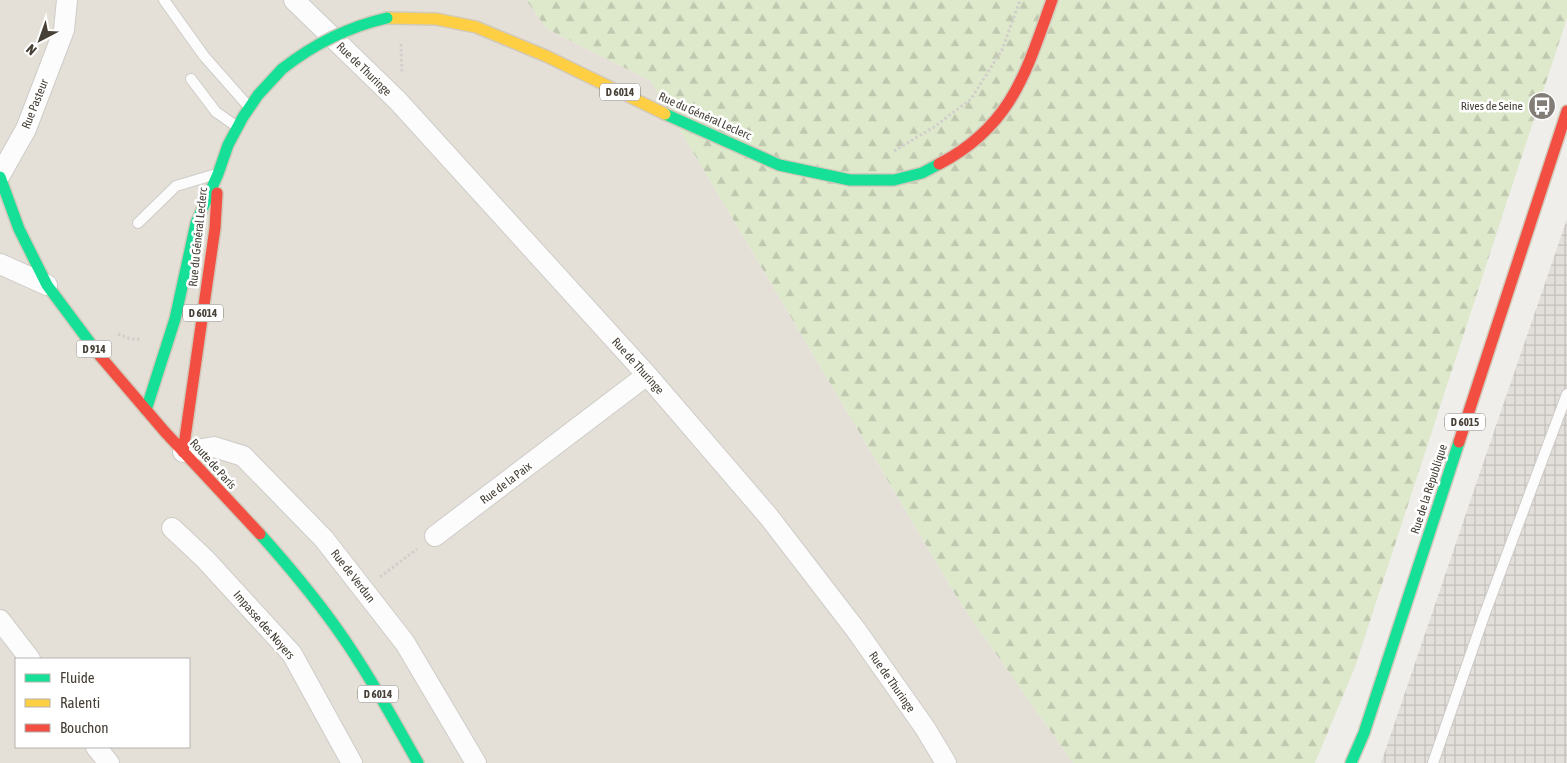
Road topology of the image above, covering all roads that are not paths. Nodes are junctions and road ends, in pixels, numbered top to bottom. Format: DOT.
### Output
graph roads {
  1 [pos="67,0"];
  2 [pos="164,0"];
  3 [pos="294,0"];
  4 [pos="1052,0"];
  5 [pos="191,78"];
  6 [pos="250,107"];
  7 [pos="1567,112"];
  8 [pos="237,128"];
  9 [pos="218,174"];
  10 [pos="0,176"];
  11 [pos="138,223"];
  12 [pos="0,264"];
  13 [pos="47,285"];
  14 [pos="647,375"];
  15 [pos="1567,394"];
  16 [pos="146,410"];
  17 [pos="165,432"];
  18 [pos="183,452"];
  19 [pos="172,528"];
  20 [pos="434,536"];
  21 [pos="0,620"];
  22 [pos="29,658"];
  23 [pos="1364,733"];
  24 [pos="97,748"];
  25 [pos="109,763"];
  26 [pos="352,763"];
  27 [pos="418,763"];
  28 [pos="476,763"];
  29 [pos="946,763"];
  30 [pos="1351,763"];
  31 [pos="1361,763"];
  32 [pos="1433,763"];
  1 -- 10 [label="street, Rue Pasteur"];
  2 -- 6 [label="lane"];
  3 -- 14 [label="street, Rue de Thuringe"];
  4 -- 6 [label="main road, Rue du Général Leclerc / D 6014, bridge"];
  5 -- 8 [label="lane"];
  6 -- 8 [label="main road, Rue du Général Leclerc / D 6014"];
  7 -- 23 [label="main road, Rue de la République / D 6015"];
  8 -- 9 [label="main road, Rue du Général Leclerc / D 6014"];
  9 -- 11 [label="lane"];
  9 -- 16 [label="main road, Rue du Général Leclerc / D 6014"];
  9 -- 18 [label="main road, Rue du Général Leclerc / D 6014"];
  10 -- 13 [label="main road, Route de Paris / D 914"];
  12 -- 13 [label="street"];
  13 -- 16 [label="main road, Route de Paris / D 914"];
  14 -- 20 [label="street, Rue de la Paix"];
  14 -- 29 [label="street, Rue de Thuringe"];
  15 -- 32 [label="lane"];
  16 -- 17 [label="main road, Route de Paris / D 914"];
  17 -- 18 [label="main road, Route de Paris / D 6014"];
  18 -- 27 [label="main road, Route de Paris / D 6014"];
  18 -- 28 [label="street, Rue de Verdun"];
  19 -- 26 [label="street, Impasse des Noyers"];
  21 -- 22 [label="street"];
  23 -- 30 [label="main road, Rue de la République / D 6015"];
  23 -- 31 [label="main road, Rue de la République / D 6015"];
  24 -- 25 [label="street"];
}
